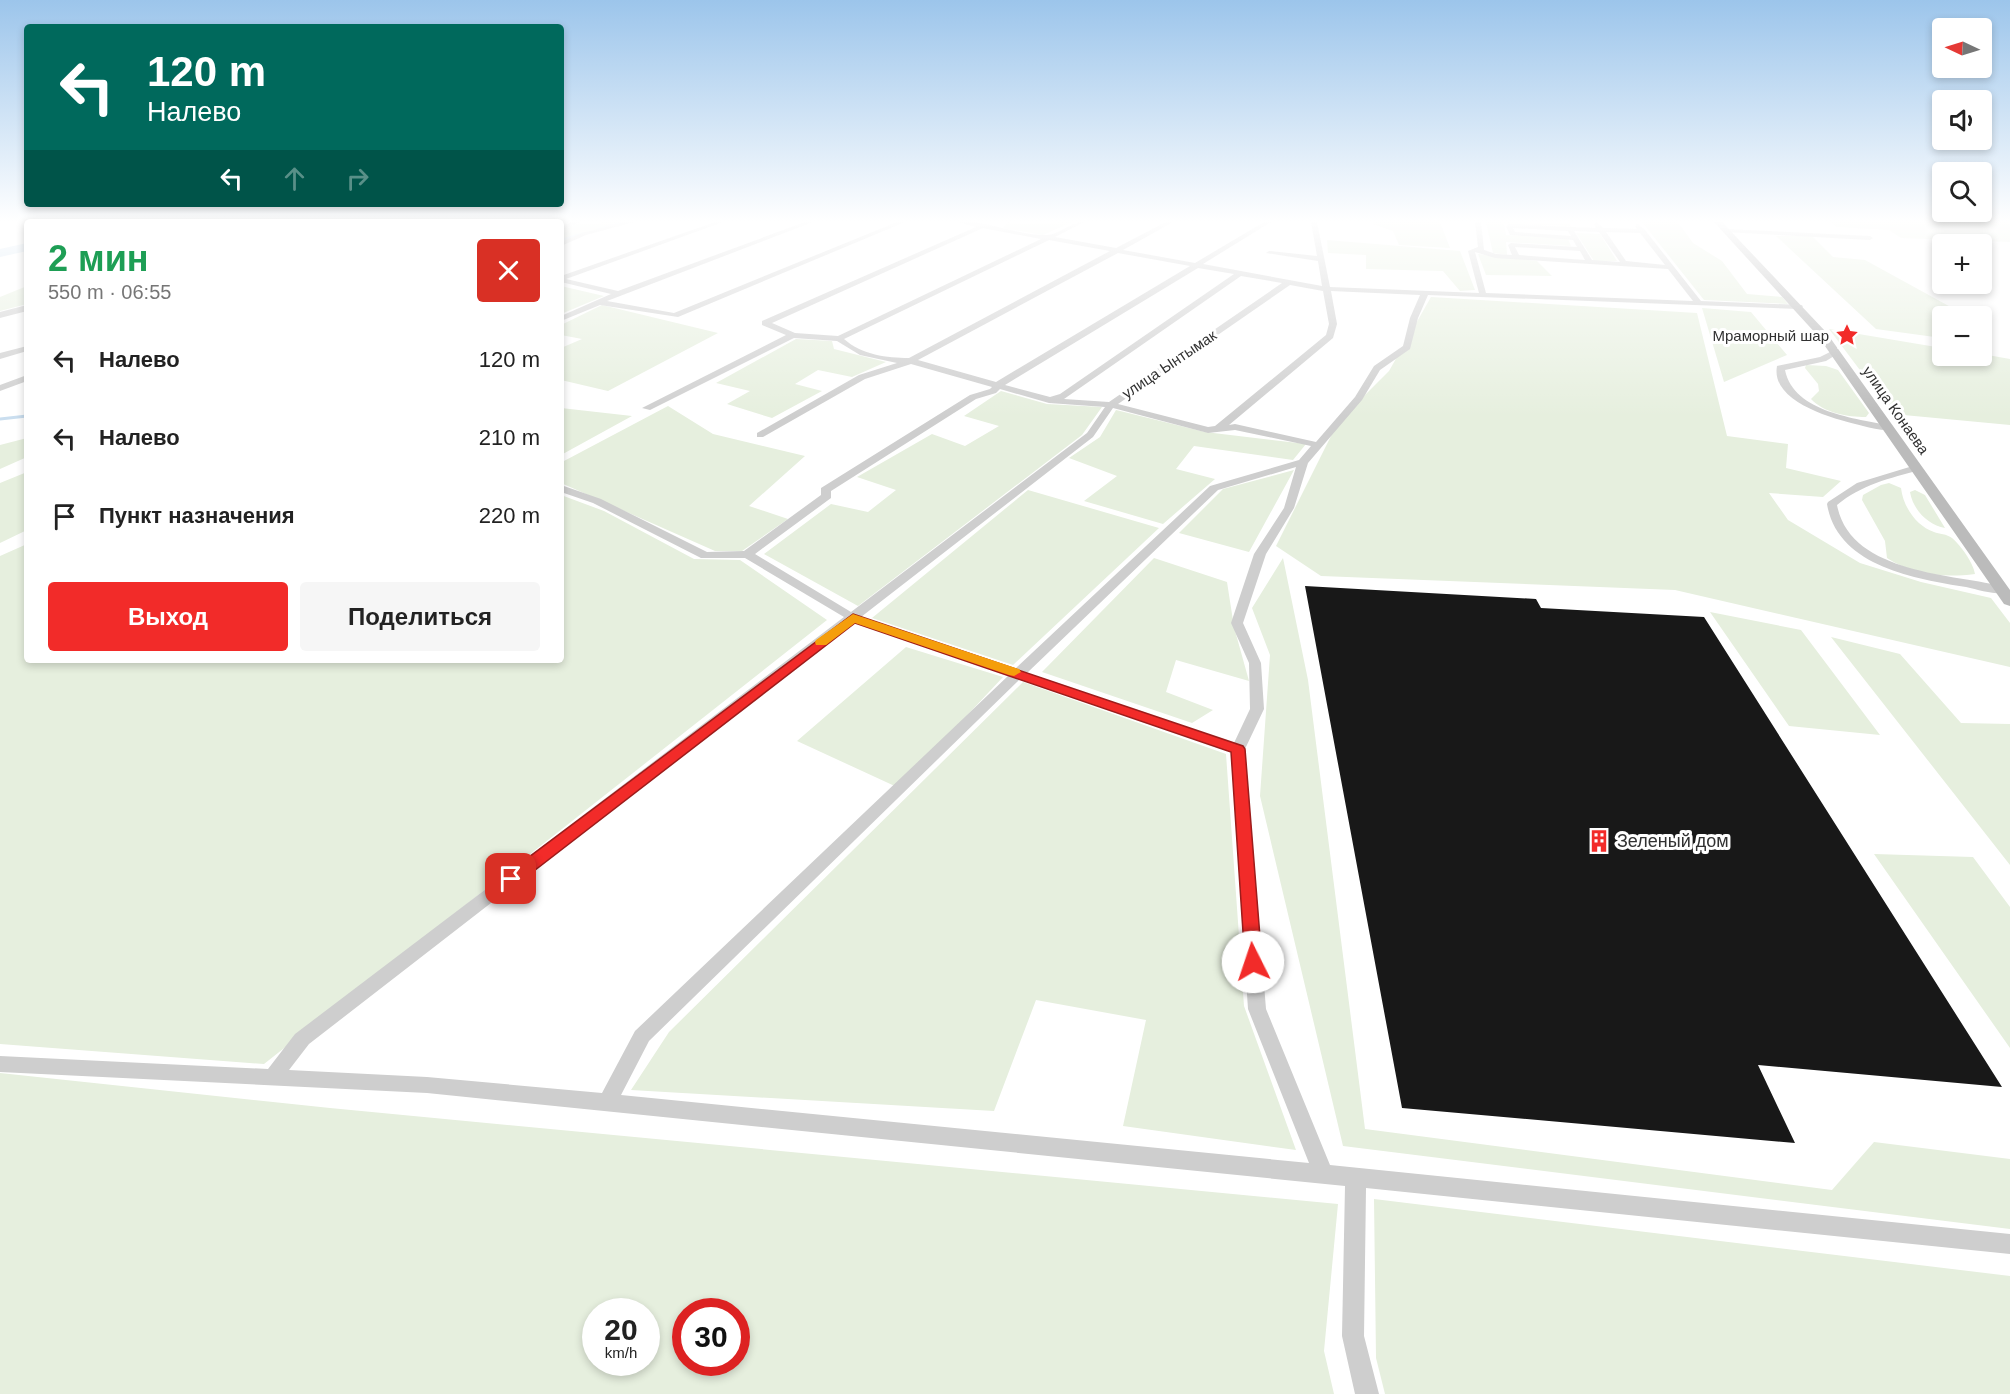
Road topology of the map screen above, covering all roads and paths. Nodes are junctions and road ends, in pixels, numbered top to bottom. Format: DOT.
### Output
graph roads {
  1 [pos="594,287"];
  2 [pos="635,287"];
  3 [pos="741,287"];
  4 [pos="846,287"];
  5 [pos="946,287"];
  6 [pos="1049,287"];
  7 [pos="1160,287"];
  8 [pos="1220,287"];
  9 [pos="1281,287"];
  10 [pos="1313,287"];
  11 [pos="1481,287"];
  12 [pos="1686,287"];
  13 [pos="1780,287"];
  14 [pos="1326,289"];
  15 [pos="1425,292"];
  16 [pos="619,293"];
  17 [pos="1483,295"];
  18 [pos="598,302"];
  19 [pos="1698,302"];
  20 [pos="1799,307"];
  21 [pos="24,309"];
  22 [pos="0,315"];
  23 [pos="564,318"];
  24 [pos="793,335"];
  25 [pos="839,339"];
  26 [pos="24,349"];
  27 [pos="1835,353"];
  28 [pos="0,356"];
  29 [pos="911,361"];
  30 [pos="24,379"];
  31 [pos="998,385"];
  32 [pos="0,388"];
  33 [pos="1050,400"];
  34 [pos="1111,405"];
  35 [pos="647,408"];
  36 [pos="1219,428"];
  37 [pos="1888,428"];
  38 [pos="760,435"];
  39 [pos="1318,445"];
  40 [pos="1303,462"];
  41 [pos="1916,468"];
  42 [pos="564,489"];
  43 [pos="747,554"];
  44 [pos="2006,596"];
  45 [pos="853,618"];
  46 [pos="1018,673"];
  47 [pos="1238,749"];
  48 [pos="0,1064"];
  49 [pos="272,1078"];
  50 [pos="607,1103"];
  51 [pos="1323,1173"];
  52 [pos="1356,1177"];
  53 [pos="2010,1244"];
  54 [pos="1367,1394"];
  1 -- 16 [label="street"];
  2 -- 16 [label="street"];
  3 -- 18 [label="street"];
  4 -- 24 [label="street"];
  5 -- 25 [label="street"];
  6 -- 29 [label="street"];
  7 -- 31 [label="street"];
  8 -- 33 [label="street"];
  9 -- 34 [label="street, улица Ынтымак"];
  10 -- 14 [label="street"];
  11 -- 17 [label="street"];
  12 -- 19 [label="street"];
  13 -- 20 [label="main road, улица Конаева"];
  14 -- 15 [label="street"];
  14 -- 36 [label="street"];
  15 -- 17 [label="street"];
  15 -- 39 [label="street"];
  16 -- 18 [label="street"];
  17 -- 19 [label="street"];
  18 -- 23 [label="street"];
  19 -- 20 [label="street"];
  20 -- 27 [label="main road, улица Конаева"];
  21 -- 22 [label="street"];
  24 -- 25 [label="street"];
  24 -- 35 [label="street"];
  25 -- 29 [label="street"];
  26 -- 28 [label="street"];
  27 -- 37 [label="main road, улица Конаева"];
  27 -- 37 [label="street"];
  29 -- 31 [label="street"];
  29 -- 38 [label="street"];
  30 -- 32 [label="street"];
  31 -- 33 [label="street"];
  31 -- 43 [label="street"];
  33 -- 34 [label="street"];
  34 -- 36 [label="street"];
  34 -- 45 [label="street"];
  36 -- 39 [label="street"];
  37 -- 41 [label="main road, улица Конаева"];
  39 -- 40 [label="street"];
  40 -- 46 [label="street"];
  40 -- 47 [label="street"];
  41 -- 44 [label="main road, улица Конаева"];
  41 -- 44 [label="street"];
  42 -- 43 [label="street"];
  43 -- 45 [label="street"];
  45 -- 46 [label="street"];
  45 -- 49 [label="street"];
  46 -- 47 [label="street"];
  46 -- 50 [label="street"];
  47 -- 51 [label="street"];
  48 -- 49 [label="street"];
  49 -- 50 [label="street"];
  50 -- 51 [label="street"];
  51 -- 52 [label="street"];
  52 -- 53 [label="street"];
  52 -- 54 [label="street"];
}
